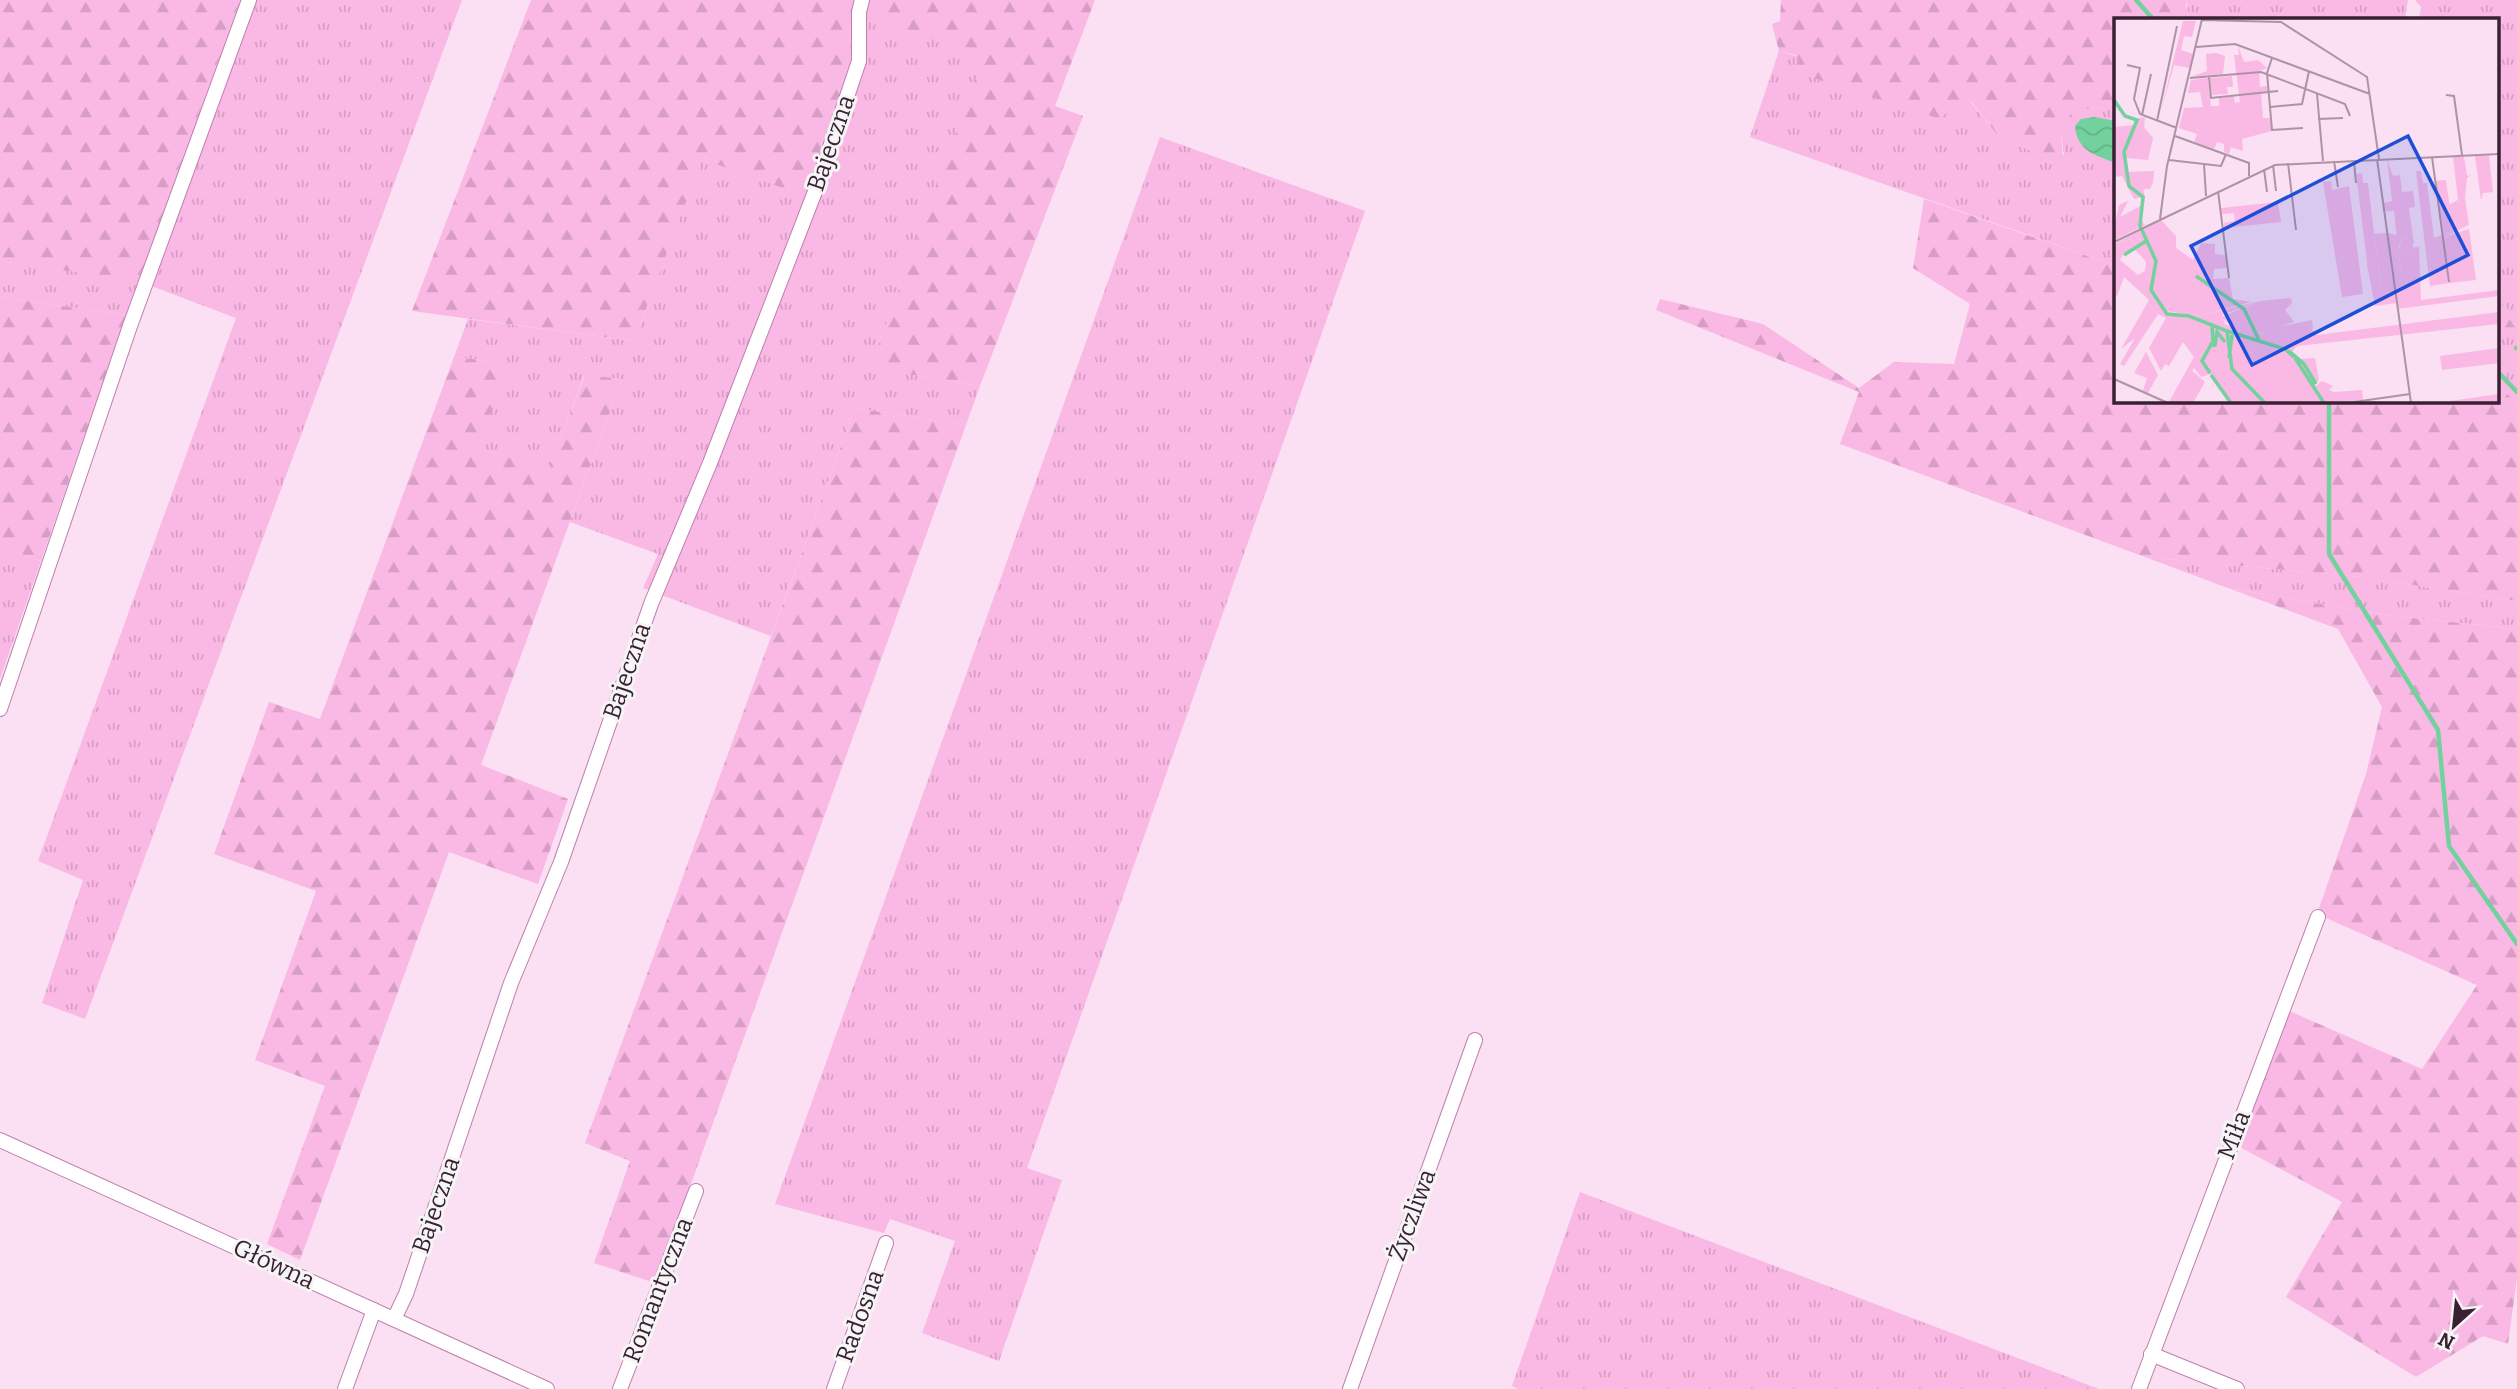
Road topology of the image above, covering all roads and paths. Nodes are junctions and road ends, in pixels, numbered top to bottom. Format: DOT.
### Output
graph roads {
  1 [pos="249,0"];
  2 [pos="862,0"];
  3 [pos="0,709"];
  4 [pos="2318,917"];
  5 [pos="1475,1040"];
  6 [pos="0,1140"];
  7 [pos="696,1191"];
  8 [pos="886,1243"];
  9 [pos="374,1310"];
  10 [pos="394,1319"];
  11 [pos="2151,1354"];
  12 [pos="345,1389"];
  13 [pos="547,1389"];
  14 [pos="620,1389"];
  15 [pos="834,1389"];
  16 [pos="1350,1389"];
  17 [pos="2138,1389"];
  18 [pos="2237,1389"];
  1 -- 3 [label="street"];
  2 -- 10 [label="street, Bajeczna"];
  4 -- 11 [label="street, Miła"];
  5 -- 16 [label="street, Życzliwa"];
  6 -- 9 [label="street, Główna"];
  7 -- 14 [label="street, Romantyczna"];
  8 -- 15 [label="street, Radosna"];
  9 -- 10 [label="street, Główna"];
  9 -- 12 [label="street"];
  10 -- 13 [label="street, Główna"];
  11 -- 17 [label="street, Miła"];
  11 -- 18 [label="street"];
}
